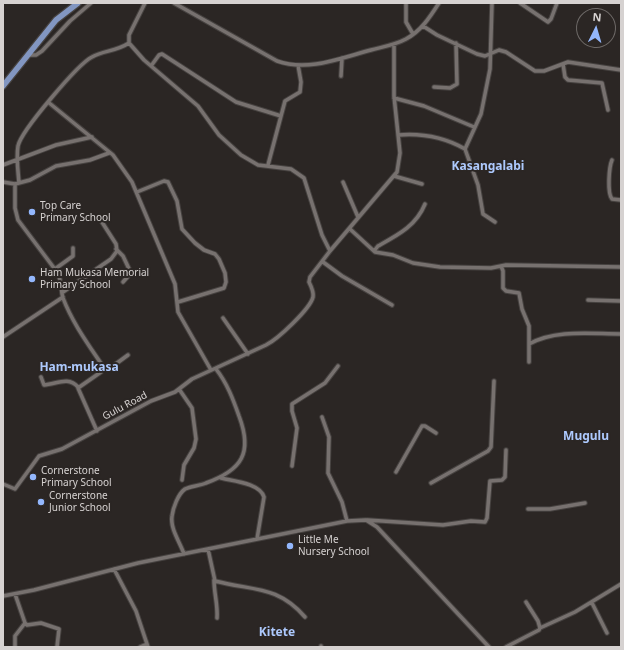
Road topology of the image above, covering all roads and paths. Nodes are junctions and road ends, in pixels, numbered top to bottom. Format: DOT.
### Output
graph roads {
  1 [pos="78,3"];
  2 [pos="91,3"];
  3 [pos="145,3"];
  4 [pos="174,3"];
  5 [pos="406,3"];
  6 [pos="439,3"];
  7 [pos="492,3"];
  8 [pos="520,3"];
  9 [pos="557,3"];
  10 [pos="423,26"];
  11 [pos="413,34"];
  12 [pos="129,43"];
  13 [pos="456,43"];
  14 [pos="394,44"];
  15 [pos="492,53"];
  16 [pos="28,55"];
  17 [pos="342,58"];
  18 [pos="562,64"];
  19 [pos="298,65"];
  20 [pos="151,66"];
  21 [pos="621,70"];
  22 [pos="341,76"];
  23 [pos="3,86"];
  24 [pos="434,87"];
  25 [pos="394,98"];
  26 [pos="48,102"];
  27 [pos="608,110"];
  28 [pos="281,116"];
  29 [pos="474,127"];
  30 [pos="398,135"];
  31 [pos="92,137"];
  32 [pos="464,149"];
  33 [pos="109,153"];
  34 [pos="17,159"];
  35 [pos="612,160"];
  36 [pos="3,165"];
  37 [pos="268,165"];
  38 [pos="394,176"];
  39 [pos="3,182"];
  40 [pos="343,182"];
  41 [pos="17,183"];
  42 [pos="422,184"];
  43 [pos="137,192"];
  44 [pos="621,200"];
  45 [pos="425,204"];
  46 [pos="358,217"];
  47 [pos="100,219"];
  48 [pos="495,222"];
  49 [pos="350,229"];
  50 [pos="73,248"];
  51 [pos="116,249"];
  52 [pos="330,251"];
  53 [pos="374,251"];
  54 [pos="323,262"];
  55 [pos="501,266"];
  56 [pos="621,267"];
  57 [pos="55,269"];
  58 [pos="123,282"];
  59 [pos="63,295"];
  60 [pos="588,300"];
  61 [pos="621,301"];
  62 [pos="178,302"];
  63 [pos="392,305"];
  64 [pos="223,318"];
  65 [pos="621,334"];
  66 [pos="3,337"];
  67 [pos="529,344"];
  68 [pos="248,354"];
  69 [pos="128,355"];
  70 [pos="529,362"];
  71 [pos="338,366"];
  72 [pos="216,369"];
  73 [pos="102,370"];
  74 [pos="211,370"];
  75 [pos="41,377"];
  76 [pos="494,381"];
  77 [pos="78,387"];
  78 [pos="178,389"];
  79 [pos="322,418"];
  80 [pos="97,431"];
  81 [pos="436,433"];
  82 [pos="506,450"];
  83 [pos="292,466"];
  84 [pos="396,472"];
  85 [pos="221,478"];
  86 [pos="182,480"];
  87 [pos="431,483"];
  88 [pos="3,484"];
  89 [pos="585,503"];
  90 [pos="528,509"];
  91 [pos="366,520"];
  92 [pos="346,521"];
  93 [pos="256,539"];
  94 [pos="208,549"];
  95 [pos="184,554"];
  96 [pos="114,569"];
  97 [pos="214,580"];
  98 [pos="621,584"];
  99 [pos="15,594"];
  100 [pos="3,596"];
  101 [pos="526,602"];
  102 [pos="592,603"];
  103 [pos="306,617"];
  104 [pos="217,618"];
  105 [pos="25,623"];
  106 [pos="540,628"];
  107 [pos="607,633"];
  108 [pos="148,645"];
  109 [pos="15,647"];
  110 [pos="57,647"];
  111 [pos="140,647"];
  112 [pos="489,647"];
  113 [pos="506,647"];
  1 -- 16 [label="main road"];
  2 -- 16 [label="street"];
  3 -- 12 [label="street"];
  4 -- 19 [label="street"];
  5 -- 11 [label="street"];
  6 -- 10 [label="street"];
  7 -- 15 [label="street"];
  8 -- 9 [label="street"];
  10 -- 11 [label="street"];
  10 -- 13 [label="street"];
  11 -- 14 [label="street"];
  12 -- 20 [label="street"];
  12 -- 26 [label="street"];
  13 -- 15 [label="street"];
  13 -- 24 [label="street"];
  14 -- 17 [label="street"];
  14 -- 25 [label="street"];
  15 -- 18 [label="street"];
  15 -- 29 [label="street"];
  16 -- 23 [label="main road"];
  17 -- 19 [label="street"];
  17 -- 22 [label="street"];
  18 -- 21 [label="street"];
  18 -- 27 [label="street"];
  19 -- 28 [label="street"];
  20 -- 28 [label="street"];
  20 -- 37 [label="street"];
  25 -- 29 [label="street"];
  25 -- 30 [label="street"];
  26 -- 31 [label="street"];
  26 -- 34 [label="street"];
  28 -- 37 [label="street"];
  29 -- 32 [label="street"];
  30 -- 32 [label="street"];
  30 -- 38 [label="street"];
  31 -- 33 [label="street"];
  31 -- 34 [label="street"];
  32 -- 48 [label="street"];
  33 -- 41 [label="street"];
  33 -- 43 [label="street"];
  34 -- 36 [label="street"];
  34 -- 41 [label="street"];
  35 -- 44 [label="street"];
  37 -- 52 [label="street"];
  38 -- 42 [label="street"];
  38 -- 46 [label="street"];
  39 -- 41 [label="street"];
  40 -- 46 [label="street"];
  41 -- 57 [label="street"];
  43 -- 62 [label="street"];
  43 -- 62 [label="street"];
  45 -- 53 [label="street"];
  46 -- 49 [label="street"];
  47 -- 51 [label="street"];
  49 -- 52 [label="street"];
  49 -- 53 [label="street"];
  50 -- 57 [label="street"];
  51 -- 58 [label="street"];
  51 -- 59 [label="street"];
  52 -- 54 [label="street"];
  53 -- 55 [label="street"];
  54 -- 63 [label="street"];
  54 -- 68 [label="street, Gulu Road"];
  55 -- 56 [label="street"];
  55 -- 67 [label="street"];
  57 -- 59 [label="street"];
  59 -- 66 [label="street"];
  59 -- 73 [label="street"];
  60 -- 61 [label="street"];
  62 -- 74 [label="street"];
  64 -- 68 [label="street"];
  65 -- 67 [label="street"];
  67 -- 70 [label="street"];
  68 -- 72 [label="street, Gulu Road"];
  69 -- 73 [label="street"];
  71 -- 83 [label="street"];
  72 -- 74 [label="street, Gulu Road"];
  72 -- 85 [label="street"];
  73 -- 77 [label="street"];
  74 -- 78 [label="street, Gulu Road"];
  75 -- 77 [label="street"];
  76 -- 87 [label="street"];
  77 -- 80 [label="street"];
  78 -- 80 [label="street, Gulu Road"];
  78 -- 86 [label="street"];
  79 -- 92 [label="street"];
  80 -- 88 [label="street, Gulu Road"];
  81 -- 84 [label="street"];
  82 -- 91 [label="street"];
  85 -- 93 [label="street"];
  85 -- 95 [label="street"];
  89 -- 90 [label="street"];
  91 -- 92 [label="street"];
  91 -- 112 [label="street"];
  92 -- 93 [label="street"];
  93 -- 94 [label="street"];
  94 -- 95 [label="street"];
  94 -- 97 [label="street"];
  95 -- 96 [label="street"];
  96 -- 99 [label="street"];
  96 -- 108 [label="street"];
  97 -- 103 [label="street"];
  97 -- 104 [label="street"];
  98 -- 102 [label="street"];
  99 -- 100 [label="street"];
  99 -- 105 [label="street"];
  101 -- 106 [label="street"];
  102 -- 106 [label="street"];
  102 -- 107 [label="street"];
  105 -- 109 [label="street"];
  105 -- 110 [label="street"];
  106 -- 113 [label="street"];
  108 -- 111 [label="street"];
}
